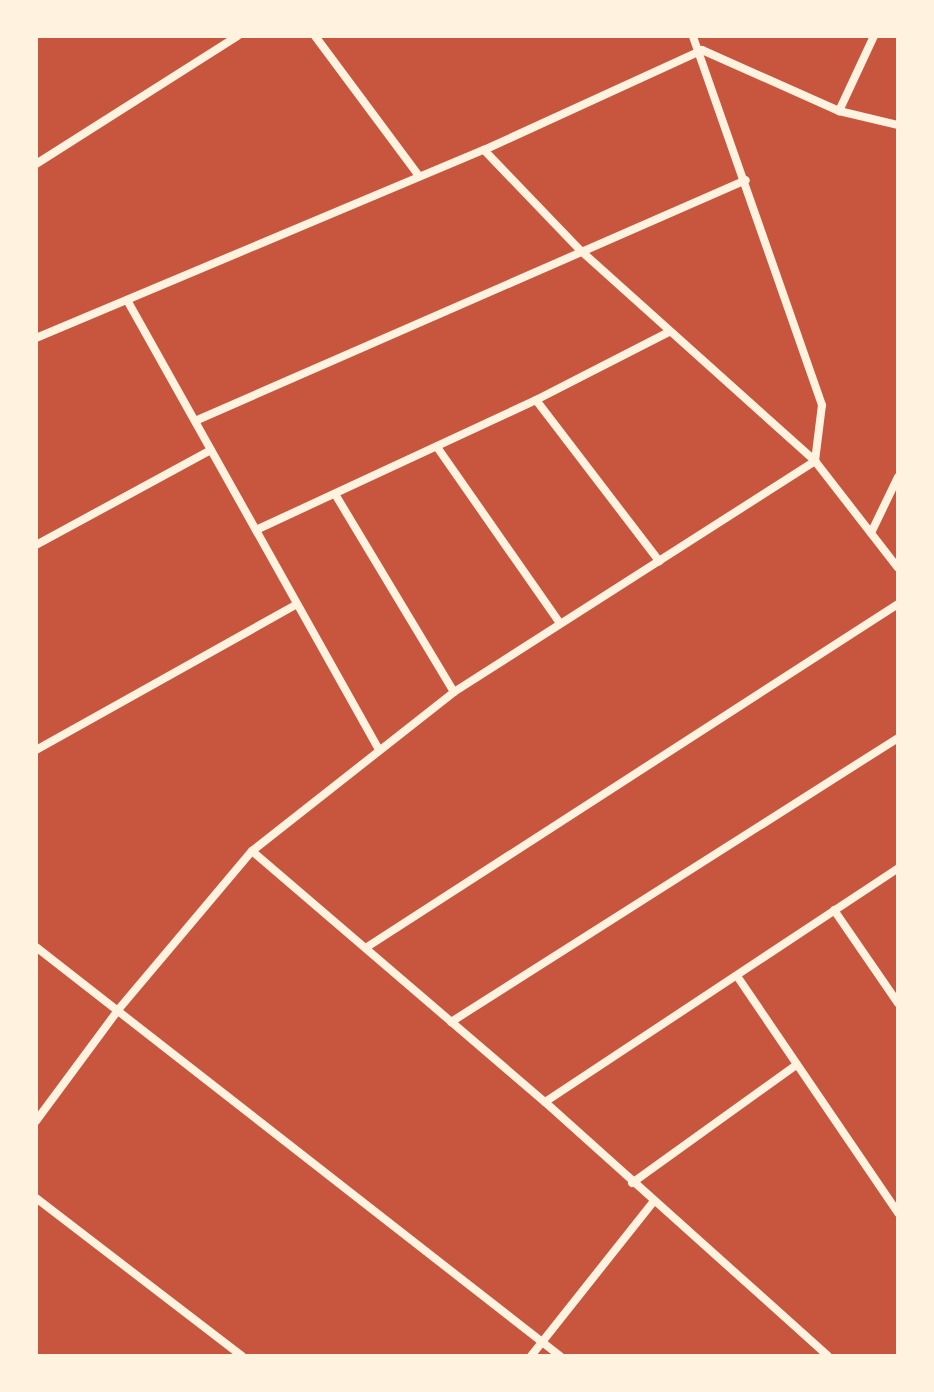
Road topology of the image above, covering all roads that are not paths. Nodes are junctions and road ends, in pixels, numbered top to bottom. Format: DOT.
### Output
graph roads {
  1 [pos="238,36"];
  2 [pos="315,36"];
  3 [pos="693,36"];
  4 [pos="874,36"];
  5 [pos="702,50"];
  6 [pos="839,111"];
  7 [pos="898,125"];
  8 [pos="484,150"];
  9 [pos="36,164"];
  10 [pos="419,176"];
  11 [pos="746,180"];
  12 [pos="580,250"];
  13 [pos="127,300"];
  14 [pos="669,332"];
  15 [pos="36,338"];
  16 [pos="536,400"];
  17 [pos="195,421"];
  18 [pos="437,447"];
  19 [pos="211,450"];
  20 [pos="815,461"];
  21 [pos="898,477"];
  22 [pos="335,494"];
  23 [pos="256,530"];
  24 [pos="871,533"];
  25 [pos="36,545"];
  26 [pos="659,561"];
  27 [pos="898,568"];
  28 [pos="297,604"];
  29 [pos="898,604"];
  30 [pos="560,623"];
  31 [pos="454,692"];
  32 [pos="898,738"];
  33 [pos="378,748"];
  34 [pos="36,750"];
  35 [pos="252,851"];
  36 [pos="898,868"];
  37 [pos="834,910"];
  38 [pos="36,947"];
  39 [pos="367,947"];
  40 [pos="737,976"];
  41 [pos="898,1003"];
  42 [pos="118,1010"];
  43 [pos="451,1022"];
  44 [pos="795,1066"];
  45 [pos="545,1102"];
  46 [pos="36,1121"];
  47 [pos="632,1183"];
  48 [pos="36,1198"];
  49 [pos="653,1202"];
  50 [pos="898,1213"];
  51 [pos="542,1342"];
  52 [pos="242,1356"];
  53 [pos="531,1356"];
  54 [pos="560,1356"];
  55 [pos="828,1356"];
  1 -- 9 [label="street"];
  2 -- 10 [label="street"];
  3 -- 5 [label="street"];
  4 -- 6 [label="street"];
  5 -- 6 [label="street"];
  5 -- 8 [label="street"];
  5 -- 11 [label="street"];
  6 -- 7 [label="street"];
  8 -- 10 [label="street"];
  8 -- 12 [label="street"];
  10 -- 13 [label="street"];
  11 -- 12 [label="street"];
  11 -- 20 [label="street"];
  12 -- 14 [label="street"];
  12 -- 17 [label="street"];
  13 -- 15 [label="street"];
  13 -- 17 [label="street"];
  14 -- 16 [label="street"];
  14 -- 20 [label="street"];
  16 -- 18 [label="street"];
  16 -- 26 [label="street"];
  17 -- 19 [label="street"];
  18 -- 22 [label="street"];
  18 -- 30 [label="street"];
  19 -- 23 [label="street"];
  19 -- 25 [label="street"];
  20 -- 24 [label="street"];
  20 -- 26 [label="street"];
  21 -- 24 [label="street"];
  22 -- 23 [label="street"];
  22 -- 31 [label="street"];
  23 -- 28 [label="street"];
  24 -- 27 [label="street"];
  26 -- 30 [label="street"];
  28 -- 33 [label="street"];
  28 -- 34 [label="street"];
  29 -- 39 [label="street"];
  30 -- 31 [label="street"];
  31 -- 33 [label="street"];
  32 -- 43 [label="street"];
  33 -- 35 [label="street"];
  35 -- 39 [label="street"];
  35 -- 42 [label="street"];
  36 -- 37 [label="street"];
  37 -- 40 [label="street"];
  37 -- 41 [label="street"];
  38 -- 42 [label="street"];
  39 -- 43 [label="street"];
  40 -- 44 [label="street"];
  40 -- 45 [label="street"];
  42 -- 46 [label="street"];
  42 -- 51 [label="street"];
  43 -- 45 [label="street"];
  44 -- 47 [label="street"];
  44 -- 50 [label="street"];
  45 -- 47 [label="street"];
  47 -- 49 [label="street"];
  48 -- 52 [label="street"];
  49 -- 51 [label="street"];
  49 -- 55 [label="street"];
  51 -- 53 [label="street"];
  51 -- 54 [label="street"];
}
